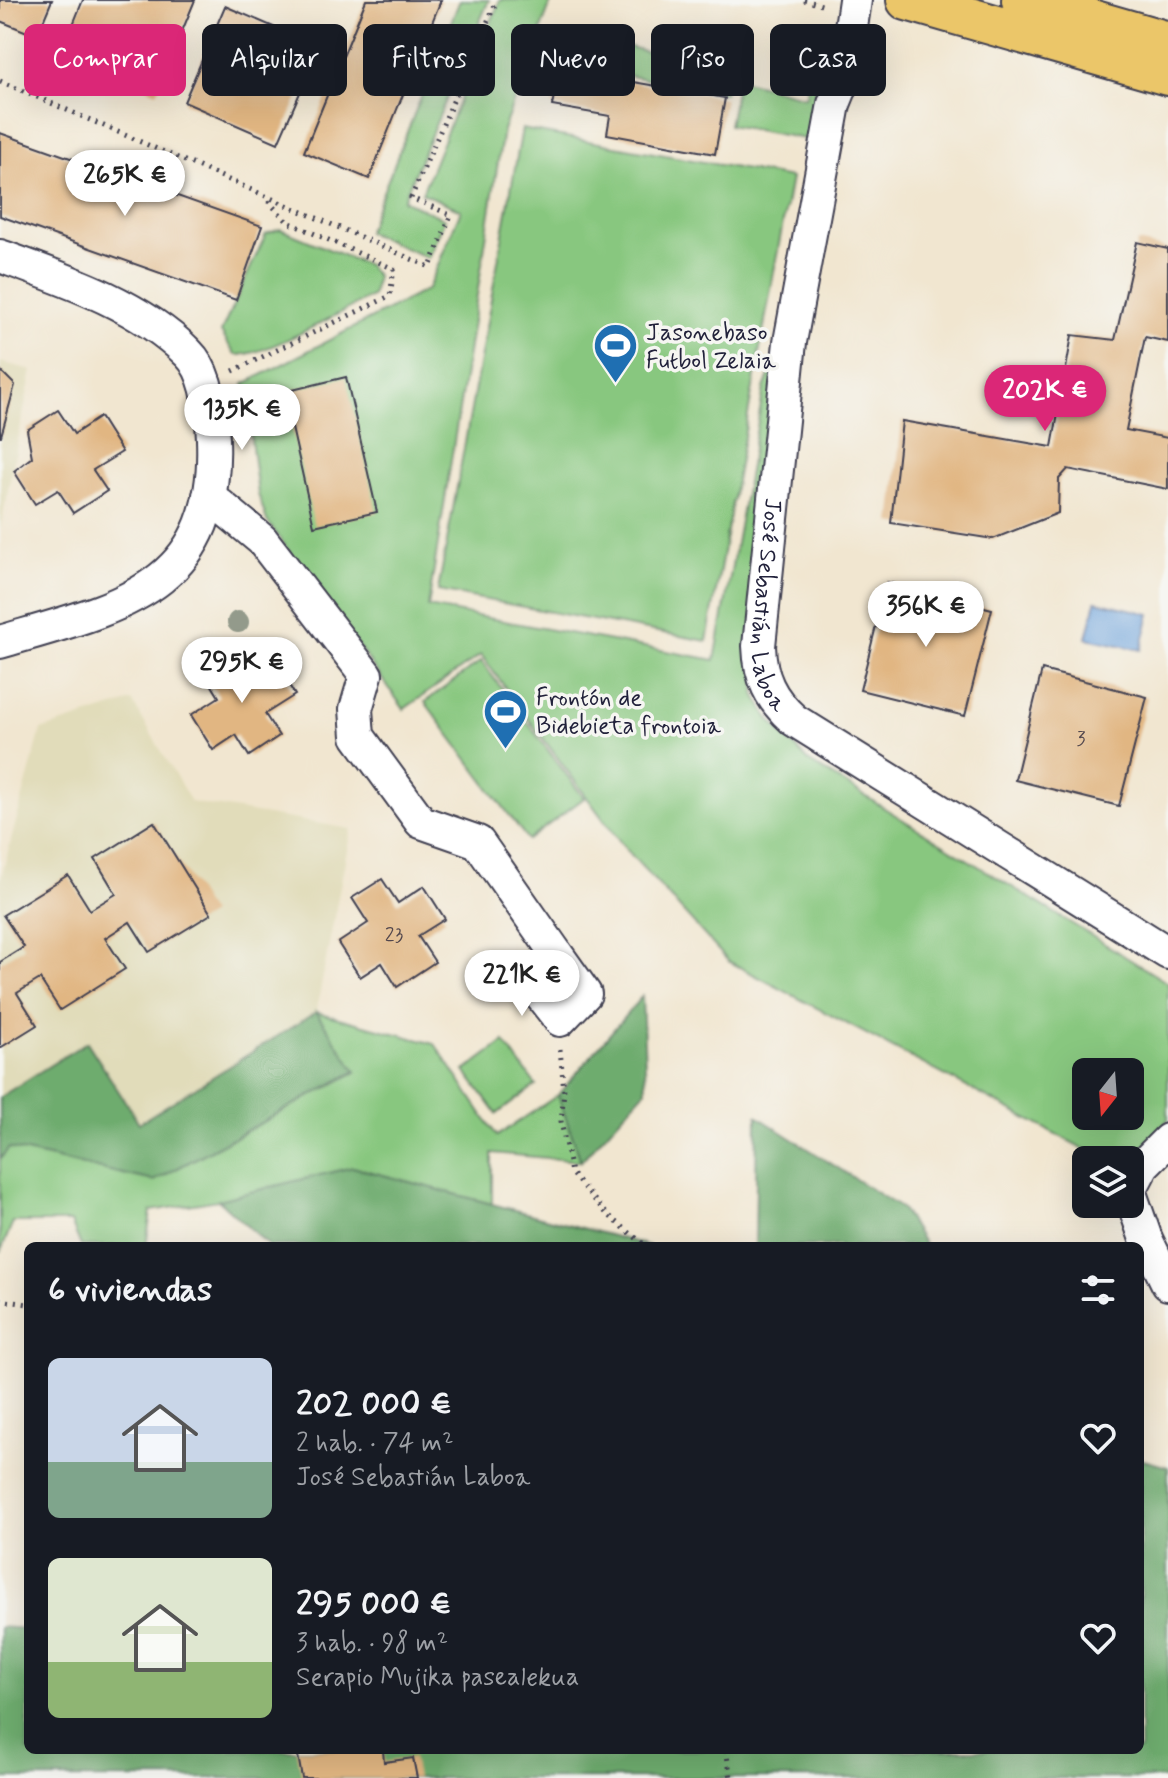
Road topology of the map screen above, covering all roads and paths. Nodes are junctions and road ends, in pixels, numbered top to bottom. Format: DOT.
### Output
graph roads {
  1 [pos="497,0"];
  2 [pos="855,0"];
  3 [pos="907,0"];
  4 [pos="1022,0"];
  5 [pos="1168,42"];
  6 [pos="1168,75"];
  7 [pos="0,81"];
  8 [pos="262,195"];
  9 [pos="0,256"];
  10 [pos="204,384"];
  11 [pos="209,496"];
  12 [pos="0,642"];
  13 [pos="1168,953"];
  14 [pos="560,1020"];
  15 [pos="1168,1140"];
  16 [pos="1144,1164"];
  17 [pos="1139,1218"];
  18 [pos="641,1242"];
  19 [pos="1168,1284"];
  20 [pos="0,1300"];
  21 [pos="24,1303"];
  22 [pos="727,1754"];
  23 [pos="731,1778"];
  1 -- 8 [label="path"];
  2 -- 13 [label="street, José Sebastián Laboa"];
  3 -- 6 [label="main road"];
  4 -- 5 [label="main road"];
  7 -- 8 [label="path"];
  8 -- 10 [label="path"];
  9 -- 10 [label="street"];
  10 -- 11 [label="street"];
  11 -- 12 [label="street"];
  11 -- 14 [label="street"];
  14 -- 18 [label="path"];
  15 -- 16 [label="street"];
  17 -- 19 [label="street"];
  20 -- 21 [label="path"];
  22 -- 23 [label="path"];
}
